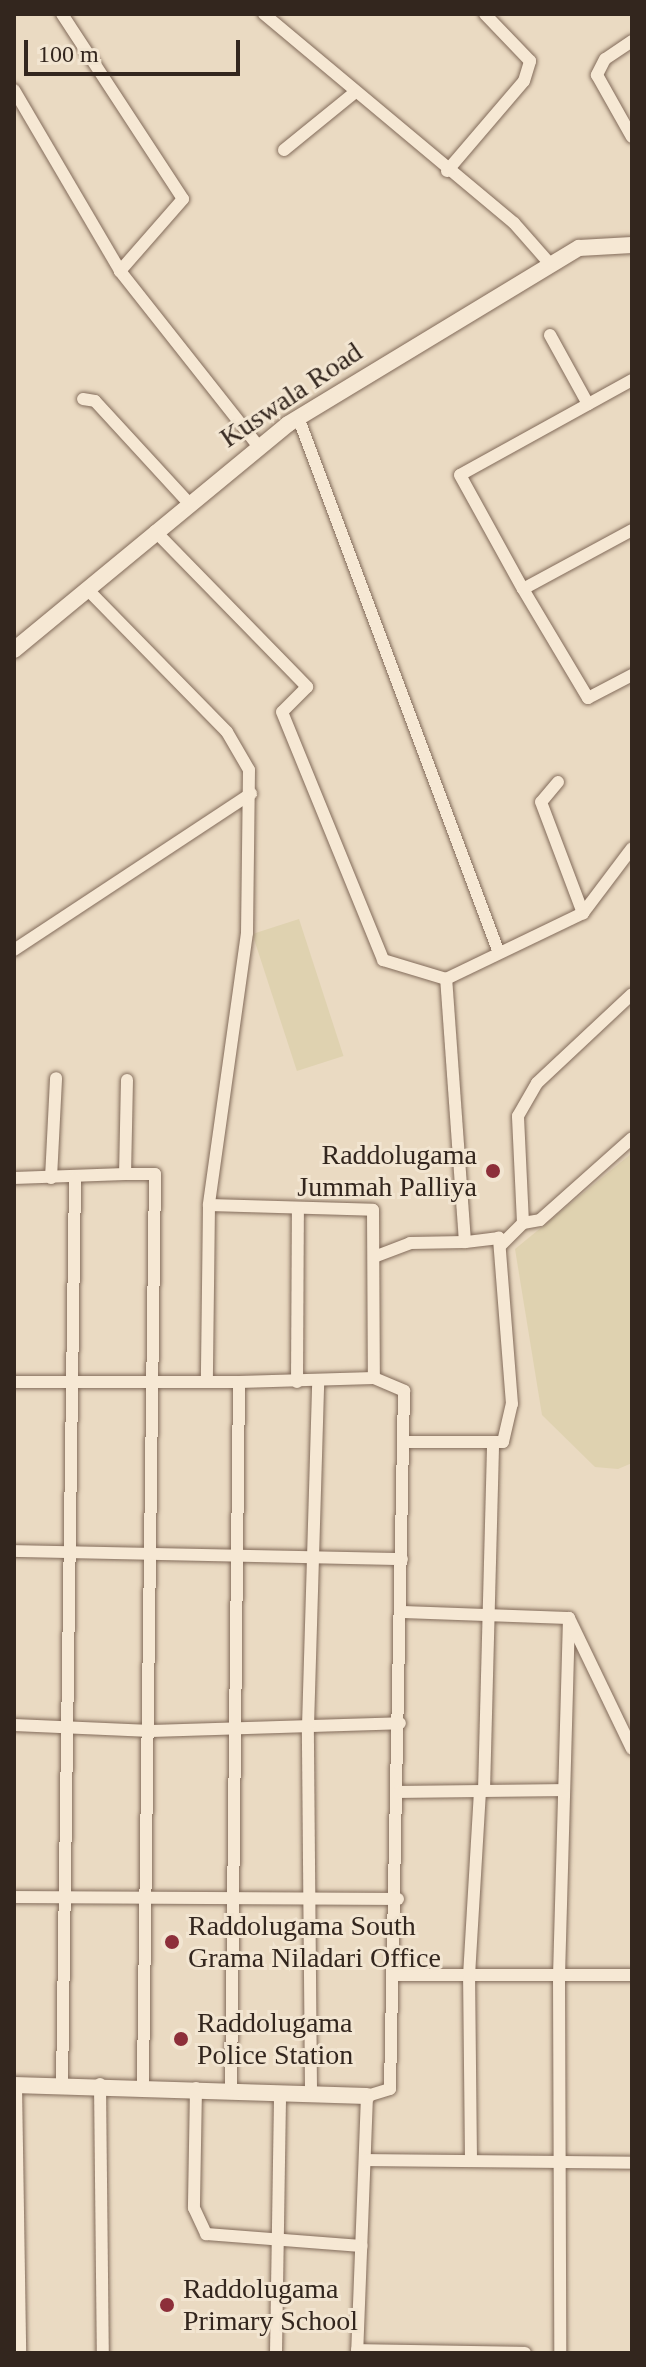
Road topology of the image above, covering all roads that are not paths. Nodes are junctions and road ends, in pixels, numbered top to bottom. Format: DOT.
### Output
graph roads {
  1 [pos="62,14"];
  2 [pos="264,14"];
  3 [pos="485,14"];
  4 [pos="632,41"];
  5 [pos="14,90"];
  6 [pos="353,94"];
  7 [pos="632,137"];
  8 [pos="284,150"];
  9 [pos="447,171"];
  10 [pos="632,245"];
  11 [pos="550,264"];
  12 [pos="120,271"];
  13 [pos="550,335"];
  14 [pos="632,380"];
  15 [pos="83,399"];
  16 [pos="588,404"];
  17 [pos="298,417"];
  18 [pos="258,446"];
  19 [pos="188,502"];
  20 [pos="632,530"];
  21 [pos="155,531"];
  22 [pos="523,589"];
  23 [pos="89,591"];
  24 [pos="14,650"];
  25 [pos="632,675"];
  26 [pos="558,782"];
  27 [pos="251,794"];
  28 [pos="632,848"];
  29 [pos="583,913"];
  30 [pos="14,950"];
  31 [pos="499,953"];
  32 [pos="446,979"];
  33 [pos="632,994"];
  34 [pos="56,1078"];
  35 [pos="127,1080"];
  36 [pos="632,1138"];
  37 [pos="125,1174"];
  38 [pos="14,1178"];
  39 [pos="51,1178"];
  40 [pos="75,1178"];
  41 [pos="209,1205"];
  42 [pos="298,1209"];
  43 [pos="523,1223"];
  44 [pos="465,1242"];
  45 [pos="500,1246"];
  46 [pos="374,1257"];
  47 [pos="151,1378"];
  48 [pos="207,1378"];
  49 [pos="374,1378"];
  50 [pos="318,1381"];
  51 [pos="14,1382"];
  52 [pos="71,1382"];
  53 [pos="239,1382"];
  54 [pos="297,1382"];
  55 [pos="403,1442"];
  56 [pos="493,1444"];
  57 [pos="14,1551"];
  58 [pos="68,1553"];
  59 [pos="148,1557"];
  60 [pos="313,1557"];
  61 [pos="240,1558"];
  62 [pos="402,1559"];
  63 [pos="402,1612"];
  64 [pos="488,1615"];
  65 [pos="569,1618"];
  66 [pos="626,1711"];
  67 [pos="400,1723"];
  68 [pos="14,1725"];
  69 [pos="65,1726"];
  70 [pos="308,1726"];
  71 [pos="232,1728"];
  72 [pos="151,1731"];
  73 [pos="631,1742"];
  74 [pos="564,1790"];
  75 [pos="482,1791"];
  76 [pos="400,1792"];
  77 [pos="14,1897"];
  78 [pos="148,1898"];
  79 [pos="63,1899"];
  80 [pos="231,1899"];
  81 [pos="309,1899"];
  82 [pos="398,1899"];
  83 [pos="395,1975"];
  84 [pos="632,1975"];
  85 [pos="469,1976"];
  86 [pos="559,1976"];
  87 [pos="143,2083"];
  88 [pos="100,2084"];
  89 [pos="15,2085"];
  90 [pos="62,2087"];
  91 [pos="196,2088"];
  92 [pos="311,2090"];
  93 [pos="231,2092"];
  94 [pos="280,2092"];
  95 [pos="367,2096"];
  96 [pos="14,2159"];
  97 [pos="366,2160"];
  98 [pos="471,2161"];
  99 [pos="557,2162"];
  100 [pos="632,2163"];
  101 [pos="275,2240"];
  102 [pos="362,2246"];
  103 [pos="18,2351"];
  104 [pos="357,2352"];
  105 [pos="103,2353"];
  106 [pos="276,2353"];
  107 [pos="507,2353"];
  108 [pos="525,2353"];
  109 [pos="560,2353"];
  1 -- 12 [label="street"];
  2 -- 6 [label="street"];
  3 -- 9 [label="street"];
  4 -- 7 [label="street"];
  5 -- 12 [label="street"];
  6 -- 8 [label="street"];
  6 -- 9 [label="street"];
  9 -- 11 [label="street"];
  10 -- 11 [label="street, Kuswala Road"];
  11 -- 17 [label="street, Kuswala Road"];
  12 -- 18 [label="street"];
  13 -- 16 [label="street"];
  14 -- 16 [label="street"];
  15 -- 19 [label="street"];
  16 -- 22 [label="street"];
  17 -- 18 [label="street, Kuswala Road"];
  17 -- 31 [label="street"];
  18 -- 19 [label="street, Kuswala Road"];
  19 -- 21 [label="street, Kuswala Road"];
  20 -- 22 [label="street"];
  21 -- 23 [label="street, Kuswala Road"];
  21 -- 32 [label="street"];
  22 -- 25 [label="street"];
  23 -- 24 [label="street, Kuswala Road"];
  23 -- 27 [label="street"];
  26 -- 29 [label="street"];
  27 -- 30 [label="street"];
  27 -- 41 [label="street"];
  28 -- 29 [label="street"];
  29 -- 31 [label="street"];
  31 -- 32 [label="street"];
  32 -- 44 [label="street"];
  33 -- 43 [label="street"];
  34 -- 39 [label="street"];
  35 -- 37 [label="street"];
  36 -- 43 [label="street"];
  37 -- 40 [label="street"];
  37 -- 47 [label="street"];
  38 -- 39 [label="street"];
  39 -- 40 [label="street"];
  40 -- 52 [label="street"];
  41 -- 42 [label="street"];
  41 -- 48 [label="street"];
  42 -- 46 [label="street"];
  42 -- 54 [label="street"];
  43 -- 45 [label="street"];
  44 -- 45 [label="street"];
  44 -- 46 [label="street"];
  45 -- 56 [label="street"];
  46 -- 49 [label="street"];
  47 -- 48 [label="street"];
  47 -- 52 [label="street"];
  47 -- 59 [label="street"];
  48 -- 53 [label="street"];
  49 -- 50 [label="street"];
  49 -- 55 [label="street"];
  50 -- 54 [label="street"];
  50 -- 60 [label="street"];
  51 -- 52 [label="street"];
  52 -- 58 [label="street"];
  53 -- 54 [label="street"];
  53 -- 61 [label="street"];
  55 -- 56 [label="street"];
  55 -- 62 [label="street"];
  56 -- 64 [label="street"];
  57 -- 58 [label="street"];
  58 -- 59 [label="street"];
  58 -- 69 [label="street"];
  59 -- 61 [label="street"];
  59 -- 72 [label="street"];
  60 -- 61 [label="street"];
  60 -- 62 [label="street"];
  60 -- 70 [label="street"];
  61 -- 71 [label="street"];
  62 -- 63 [label="street"];
  63 -- 64 [label="street"];
  63 -- 67 [label="street"];
  64 -- 65 [label="street"];
  64 -- 75 [label="street"];
  65 -- 66 [label="street"];
  65 -- 74 [label="street"];
  66 -- 73 [label="street"];
  67 -- 70 [label="street"];
  67 -- 76 [label="street"];
  68 -- 69 [label="street"];
  69 -- 72 [label="street"];
  69 -- 79 [label="street"];
  70 -- 71 [label="street"];
  70 -- 81 [label="street"];
  71 -- 72 [label="street"];
  71 -- 80 [label="street"];
  72 -- 78 [label="street"];
  74 -- 75 [label="street"];
  74 -- 86 [label="street"];
  75 -- 76 [label="street"];
  75 -- 85 [label="street"];
  76 -- 82 [label="street"];
  77 -- 79 [label="street"];
  78 -- 79 [label="street"];
  78 -- 80 [label="street"];
  78 -- 87 [label="street"];
  79 -- 90 [label="street"];
  80 -- 81 [label="street"];
  80 -- 93 [label="street"];
  81 -- 82 [label="street"];
  81 -- 92 [label="street"];
  82 -- 83 [label="street"];
  83 -- 85 [label="street"];
  83 -- 95 [label="street"];
  84 -- 86 [label="street"];
  85 -- 86 [label="street"];
  85 -- 98 [label="street"];
  86 -- 99 [label="street"];
  87 -- 88 [label="street"];
  87 -- 91 [label="street"];
  88 -- 90 [label="street"];
  88 -- 105 [label="street"];
  89 -- 90 [label="street"];
  89 -- 96 [label="street"];
  91 -- 93 [label="street"];
  91 -- 101 [label="street"];
  92 -- 94 [label="street"];
  92 -- 95 [label="street"];
  93 -- 94 [label="street"];
  94 -- 101 [label="street"];
  95 -- 97 [label="street"];
  96 -- 103 [label="street"];
  97 -- 98 [label="street"];
  97 -- 102 [label="street"];
  98 -- 99 [label="street"];
  99 -- 100 [label="street"];
  99 -- 109 [label="street"];
  101 -- 102 [label="street"];
  101 -- 106 [label="street"];
  102 -- 104 [label="street"];
  104 -- 107 [label="street"];
  107 -- 108 [label="street"];
}
